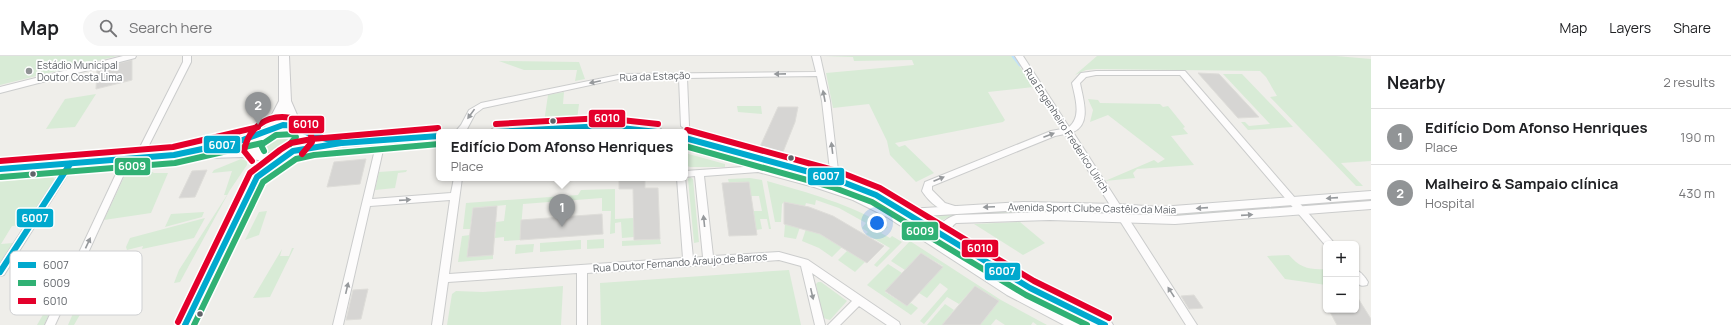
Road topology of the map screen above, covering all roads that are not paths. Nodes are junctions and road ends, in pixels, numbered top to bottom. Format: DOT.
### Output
graph roads {
  1 [pos="132,56"];
  2 [pos="187,56"];
  3 [pos="284,56"];
  4 [pos="816,56"];
  5 [pos="1019,56"];
  6 [pos="819,74"];
  7 [pos="683,75"];
  8 [pos="0,90"];
  9 [pos="285,101"];
  10 [pos="299,129"];
  11 [pos="463,129"];
  12 [pos="536,129"];
  13 [pos="630,129"];
  14 [pos="685,129"];
  15 [pos="1067,131"];
  16 [pos="265,132"];
  17 [pos="688,133"];
  18 [pos="436,136"];
  19 [pos="381,141"];
  20 [pos="342,143"];
  21 [pos="289,153"];
  22 [pos="174,155"];
  23 [pos="257,155"];
  24 [pos="133,159"];
  25 [pos="70,164"];
  26 [pos="0,169"];
  27 [pos="699,172"];
  28 [pos="688,174"];
  29 [pos="257,177"];
  30 [pos="835,179"];
  31 [pos="458,181"];
  32 [pos="681,181"];
  33 [pos="1371,195"];
  34 [pos="456,196"];
  35 [pos="1293,201"];
  36 [pos="367,203"];
  37 [pos="1371,205"];
  38 [pos="955,209"];
  39 [pos="1301,211"];
  40 [pos="908,213"];
  41 [pos="1121,213"];
  42 [pos="941,233"];
  43 [pos="1327,241"];
  44 [pos="14,251"];
  45 [pos="87,251"];
  46 [pos="10,257"];
  47 [pos="708,260"];
  48 [pos="688,261"];
  49 [pos="805,263"];
  50 [pos="582,268"];
  51 [pos="0,272"];
  52 [pos="444,278"];
  53 [pos="859,300"];
  54 [pos="55,315"];
  55 [pos="50,325"];
  56 [pos="185,325"];
  57 [pos="338,325"];
  58 [pos="437,325"];
  59 [pos="582,325"];
  60 [pos="820,325"];
  61 [pos="833,325"];
  62 [pos="895,325"];
  63 [pos="1074,325"];
  64 [pos="1105,325"];
  65 [pos="1192,325"];
  1 -- 8 [label="street"];
  2 -- 24 [label="street"];
  3 -- 9 [label="main road"];
  4 -- 6 [label="street"];
  5 -- 15 [label="street, Rua Engenheiro Frederico Ulrich"];
  6 -- 7 [label="street, Rua da Estação, one-way"];
  30 -- 6 [label="street, one-way"];
  7 -- 11 [label="street, Rua da Estação, one-way"];
  7 -- 14 [label="street"];
  9 -- 10 [label="main road"];
  9 -- 16 [label="main road"];
  10 -- 16 [label="main road"];
  10 -- 20 [label="main road"];
  10 -- 21 [label="main road"];
  12 -- 13 [label="main road"];
  15 -- 35 [label="street"];
  38 -- 15 [label="street, one-way"];
  15 -- 41 [label="street, Rua Engenheiro Frederico Ulrich"];
  16 -- 22 [label="main road"];
  16 -- 23 [label="main road"];
  17 -- 30 [label="main road"];
  18 -- 19 [label="main road"];
  19 -- 20 [label="main road"];
  19 -- 36 [label="street"];
  20 -- 21 [label="main road"];
  21 -- 23 [label="main road"];
  21 -- 29 [label="main road"];
  22 -- 23 [label="main road"];
  22 -- 24 [label="main road"];
  23 -- 29 [label="main road"];
  24 -- 25 [label="main road"];
  45 -- 24 [label="street, one-way"];
  25 -- 26 [label="main road"];
  25 -- 44 [label="street"];
  27 -- 28 [label="street"];
  47 -- 27 [label="street, one-way"];
  27 -- 63 [label="street"];
  29 -- 56 [label="main road"];
  30 -- 40 [label="main road"];
  31 -- 34 [label="street"];
  32 -- 48 [label="street"];
  33 -- 35 [label="street, Avenida Sport Clube Castêlo da Maia, one-way"];
  36 -- 34 [label="street, one-way"];
  34 -- 52 [label="street"];
  35 -- 39 [label="street"];
  35 -- 41 [label="street, Avenida Sport Clube Castêlo da Maia, one-way"];
  57 -- 36 [label="street, one-way"];
  37 -- 39 [label="street, Avenida Sport Clube Castêlo da Maia"];
  38 -- 40 [label="street, Avenida Sport Clube Castêlo da Maia"];
  41 -- 38 [label="street, Avenida Sport Clube Castêlo da Maia, one-way"];
  41 -- 39 [label="street, Avenida Sport Clube Castêlo da Maia, one-way"];
  39 -- 43 [label="street"];
  40 -- 42 [label="main road"];
  41 -- 42 [label="street, Avenida Sport Clube Castêlo da Maia"];
  65 -- 41 [label="street, Rua Engenheiro Frederico Ulrich, one-way"];
  42 -- 64 [label="main road"];
  46 -- 51 [label="street"];
  47 -- 48 [label="street, Rua Doutor Fernando Áraujo de Barros"];
  47 -- 49 [label="street, Rua Doutor Fernando Áraujo de Barros"];
  48 -- 50 [label="street, Rua Doutor Fernando Áraujo de Barros"];
  49 -- 53 [label="street, Rua Doutor Fernando Áraujo de Barros"];
  49 -- 60 [label="street, one-way"];
  50 -- 52 [label="street, Rua Doutor Fernando Áraujo de Barros"];
  50 -- 59 [label="street"];
  52 -- 58 [label="street"];
  53 -- 61 [label="street"];
  53 -- 62 [label="street, Rua Doutor Fernando Áraujo de Barros"];
  55 -- 54 [label="street, one-way"];
}
